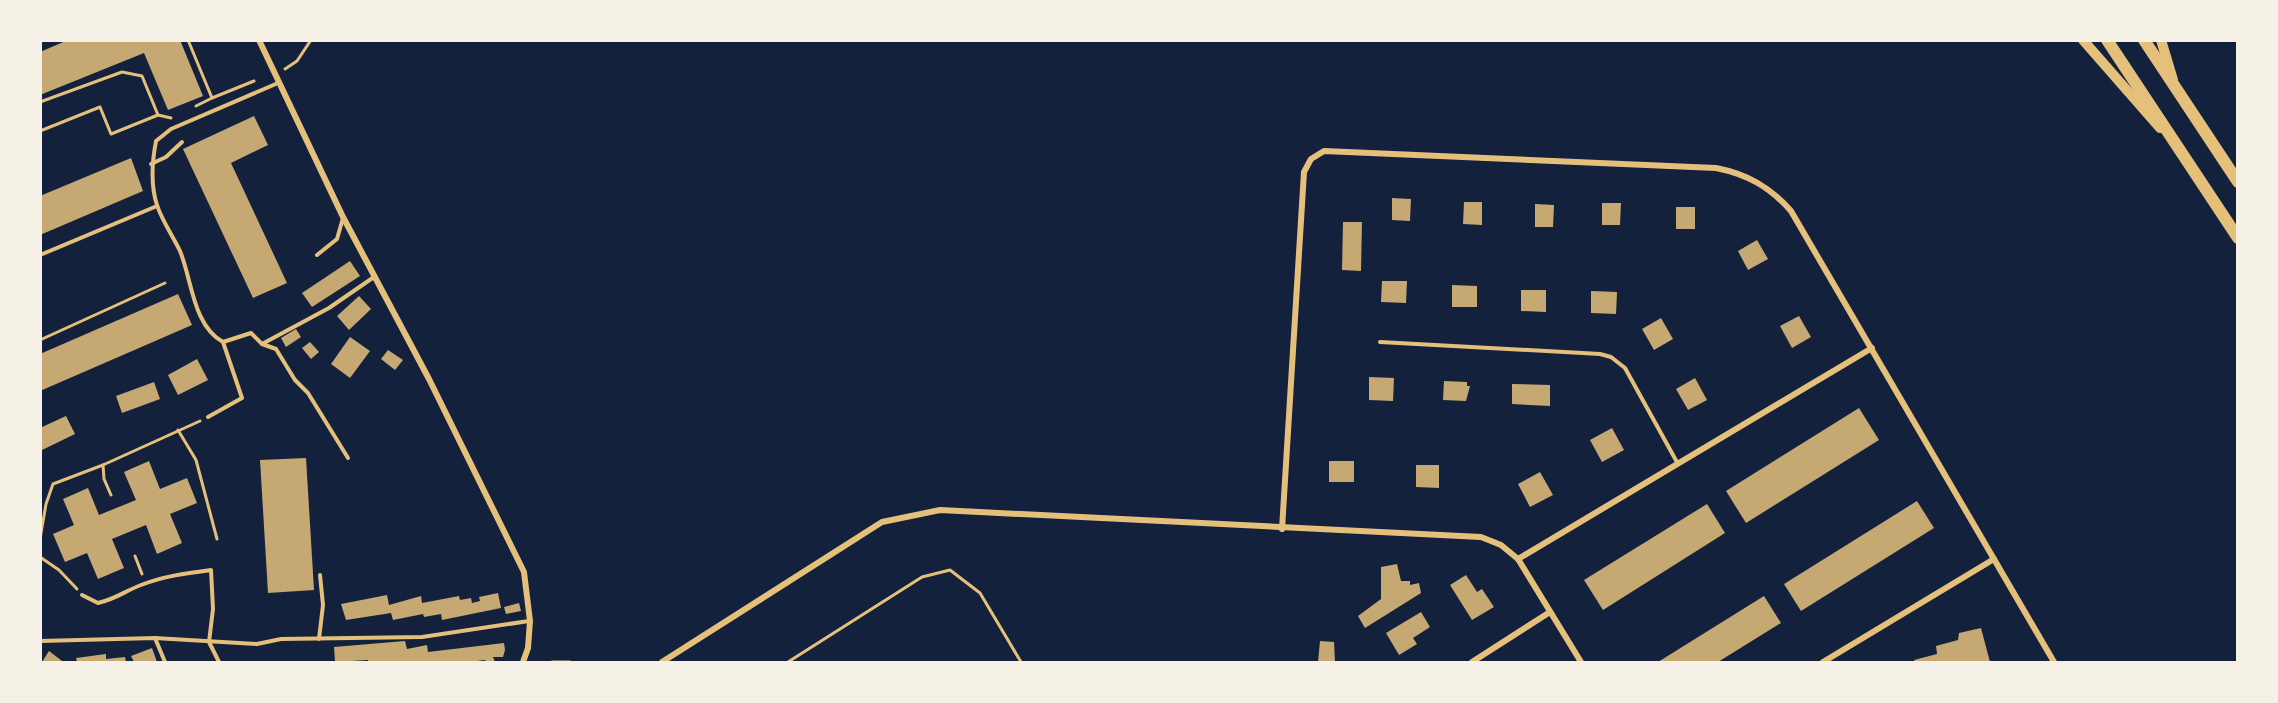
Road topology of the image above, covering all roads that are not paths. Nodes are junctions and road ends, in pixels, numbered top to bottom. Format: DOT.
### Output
graph roads {
  1 [pos="259,40"];
  2 [pos="2083,40"];
  3 [pos="2108,40"];
  4 [pos="2144,40"];
  5 [pos="2161,40"];
  6 [pos="278,83"];
  7 [pos="2176,88"];
  8 [pos="182,142"];
  9 [pos="2182,153"];
  10 [pos="151,164"];
  11 [pos="2238,182"];
  12 [pos="157,206"];
  13 [pos="343,218"];
  14 [pos="2238,238"];
  15 [pos="40,255"];
  16 [pos="317,255"];
  17 [pos="375,277"];
  18 [pos="223,342"];
  19 [pos="1380,342"];
  20 [pos="262,344"];
  21 [pos="1872,348"];
  22 [pos="208,417"];
  23 [pos="348,458"];
  24 [pos="1678,464"];
  25 [pos="1282,529"];
  26 [pos="1518,559"];
  27 [pos="1994,559"];
  28 [pos="320,575"];
  29 [pos="82,595"];
  30 [pos="1550,612"];
  31 [pos="530,621"];
  32 [pos="155,638"];
  33 [pos="319,639"];
  34 [pos="40,641"];
  35 [pos="209,642"];
  36 [pos="165,663"];
  37 [pos="219,663"];
  38 [pos="523,663"];
  39 [pos="662,663"];
  40 [pos="1472,663"];
  41 [pos="1581,663"];
  42 [pos="1823,663"];
  43 [pos="2054,663"];
  1 -- 6 [label="street"];
  2 -- 9 [label="main road"];
  3 -- 9 [label="highway"];
  4 -- 7 [label="highway"];
  5 -- 7 [label="main road"];
  6 -- 10 [label="lane"];
  6 -- 13 [label="street"];
  7 -- 11 [label="highway"];
  8 -- 10 [label="lane"];
  9 -- 14 [label="highway"];
  10 -- 12 [label="lane"];
  12 -- 15 [label="lane"];
  12 -- 18 [label="lane"];
  13 -- 16 [label="lane"];
  13 -- 17 [label="street"];
  17 -- 20 [label="lane"];
  17 -- 31 [label="street"];
  18 -- 20 [label="lane"];
  18 -- 22 [label="lane"];
  19 -- 24 [label="lane"];
  20 -- 23 [label="lane"];
  21 -- 24 [label="street"];
  21 -- 25 [label="street"];
  21 -- 27 [label="street"];
  24 -- 26 [label="street"];
  25 -- 26 [label="street"];
  25 -- 39 [label="street"];
  26 -- 30 [label="street"];
  27 -- 42 [label="street"];
  27 -- 43 [label="street"];
  28 -- 33 [label="lane"];
  29 -- 35 [label="lane"];
  30 -- 40 [label="street"];
  30 -- 41 [label="street"];
  31 -- 33 [label="lane"];
  31 -- 38 [label="street"];
  32 -- 34 [label="lane"];
  32 -- 35 [label="lane"];
  32 -- 36 [label="lane"];
  33 -- 35 [label="lane"];
  35 -- 37 [label="lane"];
}
